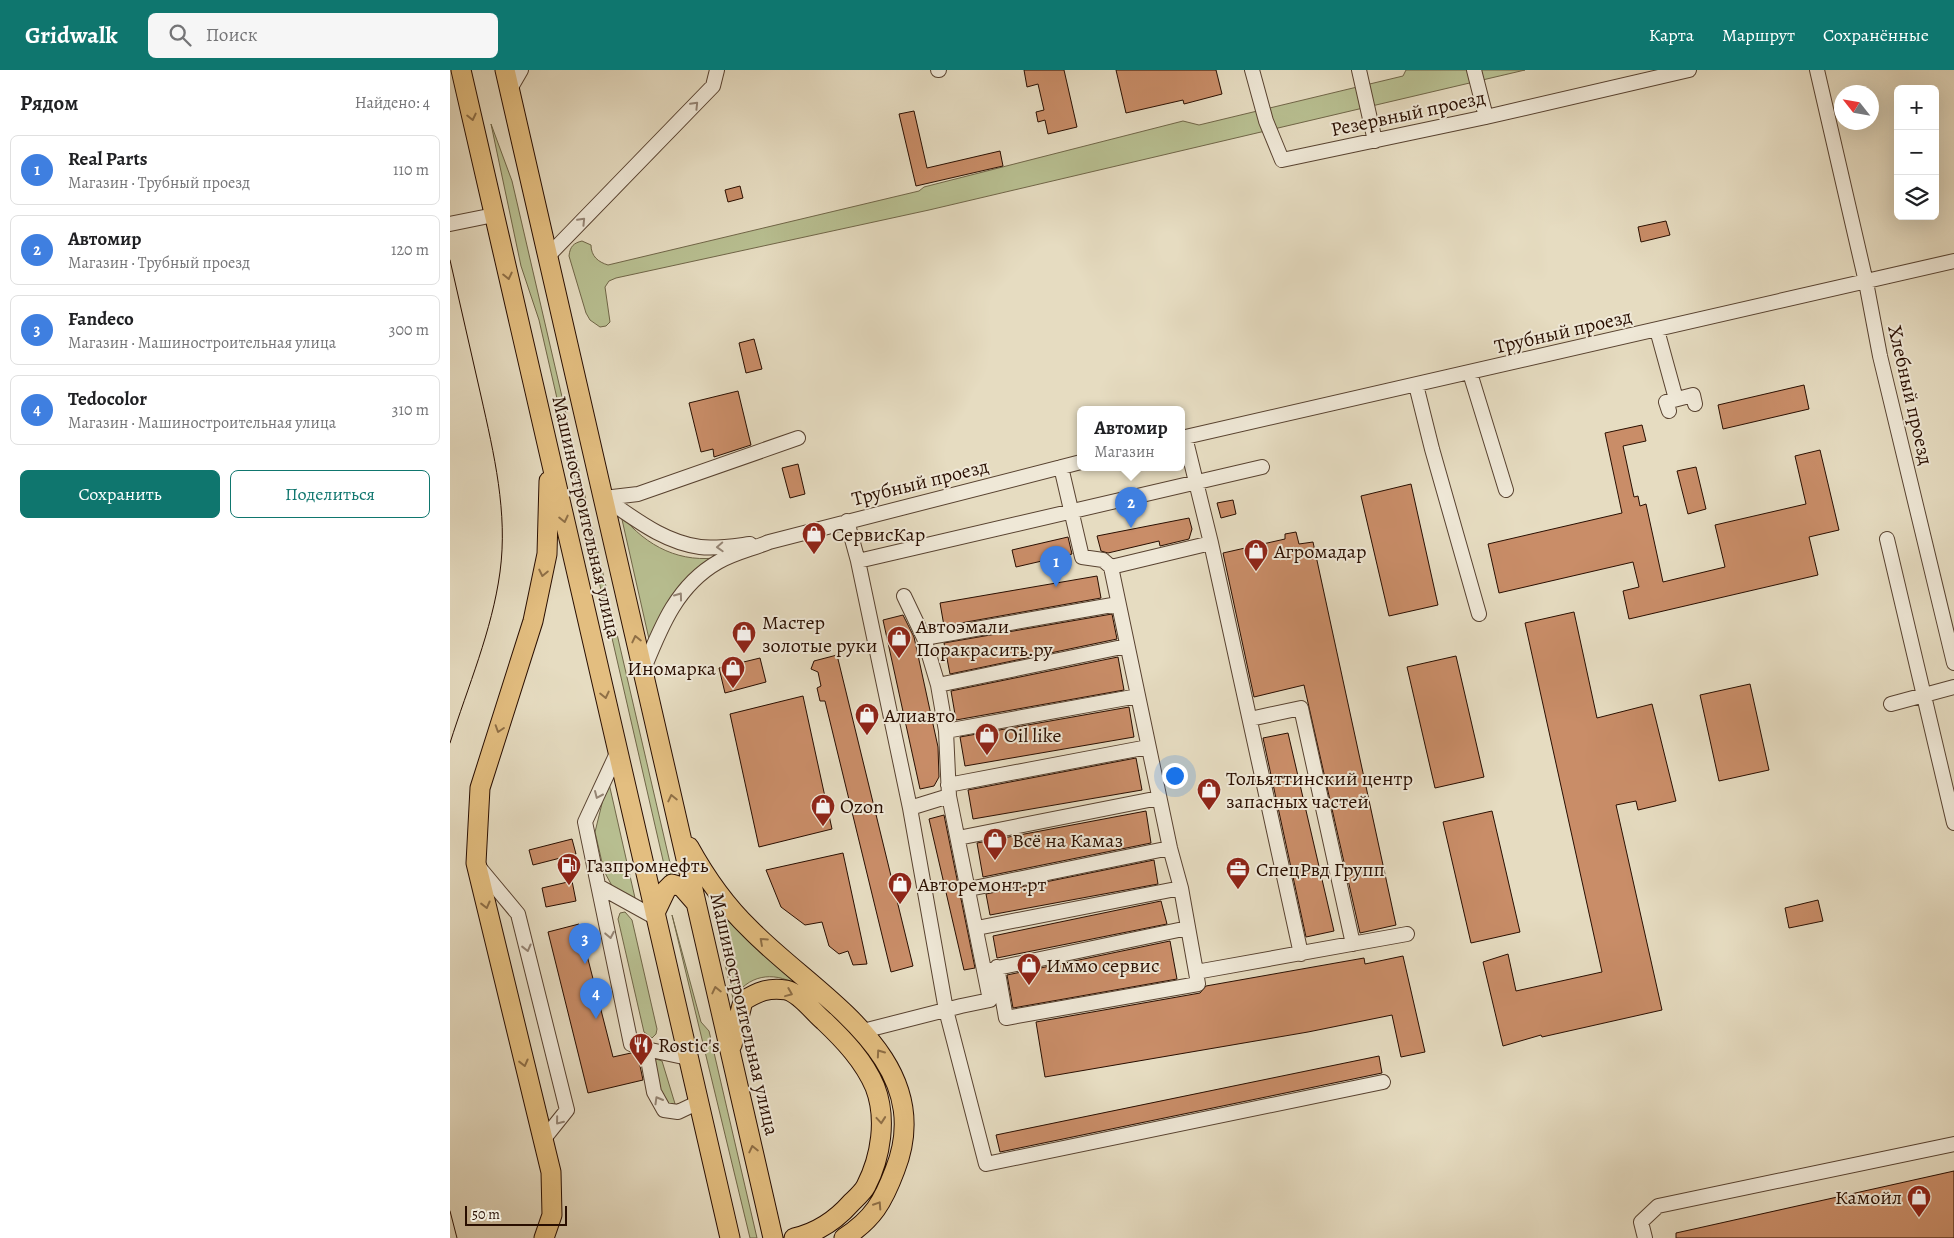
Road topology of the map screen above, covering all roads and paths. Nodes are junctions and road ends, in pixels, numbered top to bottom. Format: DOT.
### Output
graph roads {
  1 [pos="461,70"];
  2 [pos="505,70"];
  3 [pos="521,70"];
  4 [pos="717,70"];
  5 [pos="1252,70"];
  6 [pos="1359,70"];
  7 [pos="1474,70"];
  8 [pos="1689,70"];
  9 [pos="1818,70"];
  10 [pos="1652,74"];
  11 [pos="510,89"];
  12 [pos="1486,117"];
  13 [pos="1375,140"];
  14 [pos="494,215"];
  15 [pos="450,224"];
  16 [pos="548,256"];
  17 [pos="1954,261"];
  18 [pos="1866,282"];
  19 [pos="1658,330"];
  20 [pos="1470,373"];
  21 [pos="1416,385"];
  22 [pos="1695,404"];
  23 [pos="798,438"];
  24 [pos="1185,438"];
  25 [pos="1185,445"];
  26 [pos="550,454"];
  27 [pos="1077,463"];
  28 [pos="1060,467"];
  29 [pos="1262,467"];
  30 [pos="1196,482"];
  31 [pos="1506,490"];
  32 [pos="604,498"];
  33 [pos="1072,512"];
  34 [pos="847,521"];
  35 [pos="1887,539"];
  36 [pos="768,542"];
  37 [pos="1212,543"];
  38 [pos="858,561"];
  39 [pos="1111,567"];
  40 [pos="904,596"];
  41 [pos="1118,604"];
  42 [pos="1479,614"];
  43 [pos="924,638"];
  44 [pos="1128,646"];
  45 [pos="1954,663"];
  46 [pos="643,671"];
  47 [pos="938,685"];
  48 [pos="1954,687"];
  49 [pos="1923,695"];
  50 [pos="1138,696"];
  51 [pos="1891,704"];
  52 [pos="1250,719"];
  53 [pos="946,731"];
  54 [pos="1148,746"];
  55 [pos="618,750"];
  56 [pos="948,791"];
  57 [pos="1159,798"];
  58 [pos="910,808"];
  59 [pos="1954,823"];
  60 [pos="680,830"];
  61 [pos="958,838"];
  62 [pos="1170,848"];
  63 [pos="476,863"];
  64 [pos="600,887"];
  65 [pos="968,888"];
  66 [pos="1181,888"];
  67 [pos="697,904"];
  68 [pos="656,915"];
  69 [pos="977,928"];
  70 [pos="1188,928"];
  71 [pos="1406,934"];
  72 [pos="1353,944"];
  73 [pos="1301,954"];
  74 [pos="991,969"];
  75 [pos="1196,972"];
  76 [pos="946,1010"];
  77 [pos="864,1031"];
  78 [pos="646,1049"];
  79 [pos="730,1051"];
  80 [pos="688,1058"];
  81 [pos="1383,1082"];
  82 [pos="699,1102"];
  83 [pos="543,1140"];
  84 [pos="1954,1144"];
  85 [pos="544,1238"];
  86 [pos="730,1238"];
  87 [pos="773,1238"];
  88 [pos="794,1238"];
  89 [pos="844,1238"];
  90 [pos="1645,1238"];
  1 -- 14 [label="main road, Машиностроительная улица, one-way"];
  2 -- 11 [label="main road, Машиностроительная улица"];
  3 -- 11 [label="street"];
  16 -- 4 [label="street, one-way"];
  5 -- 13 [label="street, Резервный проезд"];
  6 -- 13 [label="street"];
  7 -- 12 [label="street"];
  8 -- 10 [label="street, Резервный проезд"];
  9 -- 18 [label="street, Хлебный проезд"];
  10 -- 12 [label="street, Резервный проезд"];
  11 -- 16 [label="main road, Машиностроительная улица"];
  12 -- 13 [label="street, Резервный проезд"];
  14 -- 15 [label="street"];
  14 -- 26 [label="main road, Машиностроительная улица, one-way"];
  16 -- 32 [label="main road, Машиностроительная улица"];
  17 -- 18 [label="street, Трубный проезд"];
  18 -- 19 [label="street, Трубный проезд"];
  18 -- 45 [label="street, Хлебный проезд"];
  19 -- 20 [label="street, Трубный проезд"];
  19 -- 22 [label="street"];
  20 -- 21 [label="street, Трубный проезд"];
  20 -- 31 [label="street"];
  21 -- 24 [label="street, Трубный проезд"];
  21 -- 42 [label="street"];
  23 -- 32 [label="street"];
  25 -- 30 [label="street"];
  26 -- 55 [label="main road, Машиностроительная улица, one-way"];
  26 -- 63 [label="main road, one-way"];
  27 -- 28 [label="street, Трубный проезд"];
  28 -- 33 [label="street"];
  28 -- 34 [label="street, Трубный проезд"];
  29 -- 30 [label="street"];
  30 -- 33 [label="street"];
  30 -- 37 [label="street"];
  36 -- 32 [label="street, one-way"];
  46 -- 32 [label="main road, Машиностроительная улица, one-way"];
  33 -- 38 [label="street"];
  33 -- 39 [label="street"];
  34 -- 36 [label="street, Трубный проезд"];
  34 -- 38 [label="street"];
  35 -- 49 [label="street"];
  46 -- 36 [label="street, one-way"];
  37 -- 39 [label="street"];
  37 -- 52 [label="street"];
  38 -- 58 [label="street"];
  39 -- 41 [label="street"];
  40 -- 43 [label="street"];
  41 -- 43 [label="street"];
  41 -- 44 [label="street"];
  43 -- 47 [label="street"];
  44 -- 47 [label="street"];
  44 -- 50 [label="street"];
  60 -- 46 [label="main road, Машиностроительная улица, one-way"];
  47 -- 53 [label="street"];
  48 -- 49 [label="street"];
  49 -- 51 [label="street"];
  49 -- 59 [label="street"];
  50 -- 53 [label="street"];
  50 -- 54 [label="street"];
  52 -- 72 [label="street"];
  52 -- 73 [label="street"];
  53 -- 56 [label="street"];
  54 -- 56 [label="street"];
  54 -- 57 [label="street"];
  55 -- 64 [label="street, one-way"];
  55 -- 68 [label="main road, Машиностроительная улица"];
  56 -- 58 [label="street"];
  56 -- 61 [label="street"];
  57 -- 61 [label="street"];
  57 -- 62 [label="street"];
  58 -- 76 [label="street"];
  60 -- 67 [label="main road, Машиностроительная улица"];
  77 -- 60 [label="main road, one-way"];
  61 -- 65 [label="street"];
  62 -- 65 [label="street"];
  62 -- 66 [label="street"];
  63 -- 83 [label="main road, one-way"];
  63 -- 83 [label="street, one-way"];
  64 -- 68 [label="street"];
  64 -- 78 [label="street, one-way"];
  65 -- 69 [label="street"];
  66 -- 69 [label="street"];
  66 -- 70 [label="street"];
  67 -- 68 [label="main road"];
  79 -- 67 [label="main road, Машиностроительная улица, one-way"];
  68 -- 80 [label="main road, Машиностроительная улица"];
  69 -- 74 [label="street"];
  70 -- 74 [label="street"];
  70 -- 75 [label="street"];
  71 -- 72 [label="street"];
  72 -- 73 [label="street"];
  73 -- 75 [label="street"];
  74 -- 75 [label="street"];
  74 -- 76 [label="street"];
  76 -- 77 [label="street"];
  76 -- 81 [label="street"];
  89 -- 77 [label="main road, one-way"];
  78 -- 80 [label="street"];
  82 -- 78 [label="street, one-way"];
  87 -- 79 [label="main road, Машиностроительная улица, one-way"];
  79 -- 88 [label="main road, one-way"];
  80 -- 82 [label="main road, Машиностроительная улица"];
  82 -- 86 [label="main road, Машиностроительная улица"];
  83 -- 85 [label="main road"];
  84 -- 90 [label="street"];
}
